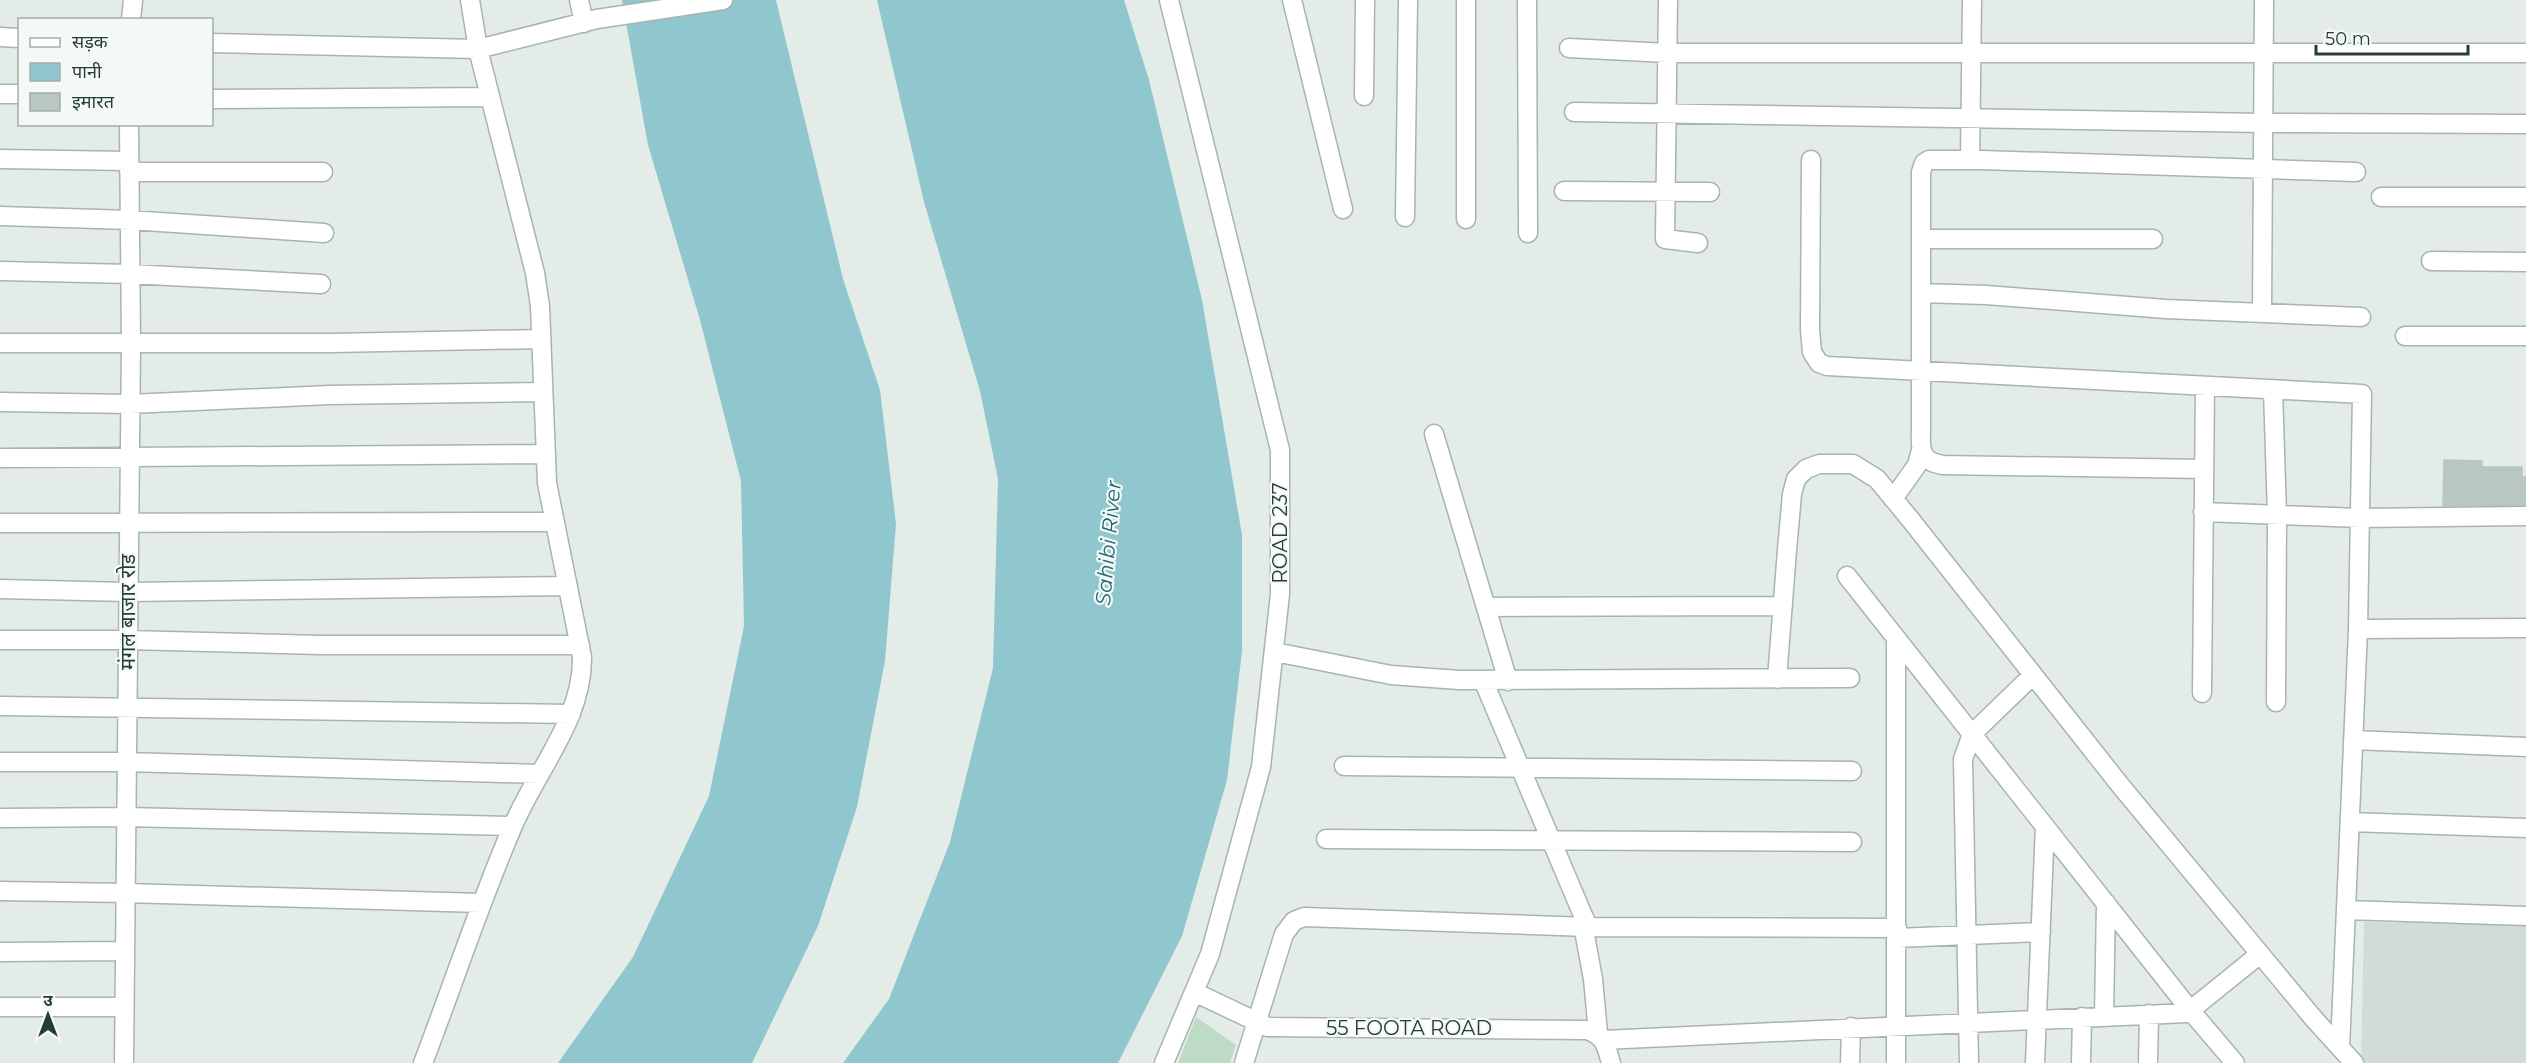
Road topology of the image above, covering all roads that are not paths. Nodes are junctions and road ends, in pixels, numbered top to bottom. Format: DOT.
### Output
graph roads {
  1 [pos="133,0"];
  2 [pos="470,0"];
  3 [pos="579,0"];
  4 [pos="723,0"];
  5 [pos="1169,0"];
  6 [pos="1292,0"];
  7 [pos="1365,0"];
  8 [pos="1408,0"];
  9 [pos="1466,0"];
  10 [pos="1527,0"];
  11 [pos="1668,0"];
  12 [pos="1971,0"];
  13 [pos="2264,0"];
  14 [pos="131,18"];
  15 [pos="591,21"];
  16 [pos="0,37"];
  17 [pos="18,38"];
  18 [pos="213,43"];
  19 [pos="1569,48"];
  20 [pos="478,49"];
  21 [pos="1667,53"];
  22 [pos="2526,53"];
  23 [pos="1971,54"];
  24 [pos="2265,54"];
  25 [pos="0,93"];
  26 [pos="18,94"];
  27 [pos="1364,96"];
  28 [pos="490,97"];
  29 [pos="213,99"];
  30 [pos="1574,112"];
  31 [pos="1666,112"];
  32 [pos="1971,118"];
  33 [pos="2264,123"];
  34 [pos="2526,124"];
  35 [pos="129,126"];
  36 [pos="0,159"];
  37 [pos="1811,160"];
  38 [pos="1970,160"];
  39 [pos="129,167"];
  40 [pos="2263,169"];
  41 [pos="322,172"];
  42 [pos="2356,172"];
  43 [pos="1564,191"];
  44 [pos="1665,191"];
  45 [pos="1710,192"];
  46 [pos="2381,197"];
  47 [pos="2526,197"];
  48 [pos="1343,209"];
  49 [pos="0,216"];
  50 [pos="1405,217"];
  51 [pos="130,219"];
  52 [pos="1466,219"];
  53 [pos="324,233"];
  54 [pos="1528,233"];
  55 [pos="1921,239"];
  56 [pos="2153,239"];
  57 [pos="1698,243"];
  58 [pos="2431,261"];
  59 [pos="2526,262"];
  60 [pos="0,271"];
  61 [pos="130,274"];
  62 [pos="321,284"];
  63 [pos="1921,293"];
  64 [pos="2262,313"];
  65 [pos="2361,316"];
  66 [pos="2405,336"];
  67 [pos="2526,336"];
  68 [pos="541,339"];
  69 [pos="130,342"];
  70 [pos="0,343"];
  71 [pos="1921,371"];
  72 [pos="2205,387"];
  73 [pos="2273,390"];
  74 [pos="542,392"];
  75 [pos="0,402"];
  76 [pos="130,404"];
  77 [pos="1434,434"];
  78 [pos="1921,450"];
  79 [pos="545,454"];
  80 [pos="0,458"];
  81 [pos="129,459"];
  82 [pos="2204,469"];
  83 [pos="1893,499"];
  84 [pos="2203,512"];
  85 [pos="2277,515"];
  86 [pos="2526,516"];
  87 [pos="2360,518"];
  88 [pos="555,522"];
  89 [pos="0,523"];
  90 [pos="129,523"];
  91 [pos="1847,576"];
  92 [pos="568,586"];
  93 [pos="0,589"];
  94 [pos="128,592"];
  95 [pos="1783,606"];
  96 [pos="1486,607"];
  97 [pos="2526,628"];
  98 [pos="2358,629"];
  99 [pos="1896,638"];
  100 [pos="0,640"];
  101 [pos="128,640"];
  102 [pos="580,645"];
  103 [pos="1275,652"];
  104 [pos="2033,675"];
  105 [pos="1850,678"];
  106 [pos="1777,679"];
  107 [pos="1483,680"];
  108 [pos="1508,681"];
  109 [pos="2202,693"];
  110 [pos="2276,702"];
  111 [pos="0,706"];
  112 [pos="127,706"];
  113 [pos="571,714"];
  114 [pos="1972,734"];
  115 [pos="2353,740"];
  116 [pos="2526,747"];
  117 [pos="0,762"];
  118 [pos="127,762"];
  119 [pos="1344,766"];
  120 [pos="1520,768"];
  121 [pos="1852,771"];
  122 [pos="539,774"];
  123 [pos="126,817"];
  124 [pos="0,818"];
  125 [pos="2350,822"];
  126 [pos="512,826"];
  127 [pos="2045,826"];
  128 [pos="2526,828"];
  129 [pos="1326,839"];
  130 [pos="1551,840"];
  131 [pos="1852,842"];
  132 [pos="0,891"];
  133 [pos="126,893"];
  134 [pos="481,903"];
  135 [pos="2106,903"];
  136 [pos="2347,910"];
  137 [pos="2526,916"];
  138 [pos="1585,926"];
  139 [pos="2041,932"];
  140 [pos="1897,933"];
  141 [pos="1967,935"];
  142 [pos="125,951"];
  143 [pos="0,952"];
  144 [pos="2260,954"];
  145 [pos="1194,992"];
  146 [pos="0,1007"];
  147 [pos="124,1007"];
  148 [pos="2190,1010"];
  149 [pos="2149,1014"];
  150 [pos="2104,1016"];
  151 [pos="2082,1017"];
  152 [pos="2037,1019"];
  153 [pos="1970,1022"];
  154 [pos="1258,1023"];
  155 [pos="1896,1025"];
  156 [pos="1851,1027"];
  157 [pos="1600,1036"];
  158 [pos="2348,1058"];
  159 [pos="124,1063"];
  160 [pos="423,1063"];
  161 [pos="1164,1063"];
  162 [pos="1244,1063"];
  163 [pos="1611,1063"];
  164 [pos="1850,1063"];
  165 [pos="1896,1063"];
  166 [pos="1968,1063"];
  167 [pos="2035,1063"];
  168 [pos="2081,1063"];
  169 [pos="2148,1063"];
  170 [pos="2235,1063"];
  1 -- 14 [label="street"];
  2 -- 20 [label="street"];
  3 -- 15 [label="street"];
  4 -- 15 [label="street"];
  5 -- 103 [label="street, ROAD 237"];
  6 -- 48 [label="street"];
  7 -- 27 [label="street"];
  8 -- 50 [label="street"];
  9 -- 52 [label="street"];
  10 -- 54 [label="street"];
  11 -- 21 [label="street"];
  12 -- 23 [label="street"];
  13 -- 24 [label="street"];
  15 -- 20 [label="street"];
  16 -- 17 [label="street"];
  18 -- 20 [label="street"];
  19 -- 21 [label="street"];
  20 -- 28 [label="street"];
  21 -- 23 [label="street"];
  21 -- 31 [label="street"];
  22 -- 24 [label="street"];
  23 -- 24 [label="street"];
  23 -- 32 [label="street"];
  24 -- 33 [label="street"];
  25 -- 26 [label="street"];
  28 -- 29 [label="street"];
  28 -- 68 [label="street"];
  30 -- 31 [label="street"];
  31 -- 32 [label="street"];
  31 -- 44 [label="street"];
  32 -- 33 [label="street"];
  32 -- 38 [label="street"];
  33 -- 34 [label="street"];
  33 -- 40 [label="street"];
  35 -- 39 [label="street, मंगल बाजार रोड"];
  36 -- 39 [label="street"];
  37 -- 71 [label="street"];
  38 -- 40 [label="street"];
  38 -- 55 [label="street"];
  39 -- 41 [label="street"];
  39 -- 51 [label="street, मंगल बाजार रोड"];
  40 -- 42 [label="street"];
  40 -- 64 [label="street"];
  43 -- 44 [label="street"];
  44 -- 45 [label="street"];
  44 -- 57 [label="street"];
  46 -- 47 [label="street"];
  49 -- 51 [label="street"];
  51 -- 53 [label="street"];
  51 -- 61 [label="street, मंगल बाजार रोड"];
  55 -- 56 [label="street"];
  55 -- 63 [label="street"];
  58 -- 59 [label="street"];
  60 -- 61 [label="street"];
  61 -- 62 [label="street"];
  61 -- 69 [label="street, मंगल बाजार रोड"];
  63 -- 64 [label="street"];
  63 -- 71 [label="street"];
  64 -- 65 [label="street"];
  66 -- 67 [label="street"];
  68 -- 69 [label="street"];
  68 -- 74 [label="street"];
  69 -- 70 [label="street"];
  69 -- 76 [label="street, मंगल बाजार रोड"];
  71 -- 72 [label="street"];
  71 -- 78 [label="street"];
  72 -- 73 [label="street"];
  72 -- 82 [label="street"];
  73 -- 85 [label="street"];
  73 -- 87 [label="street"];
  74 -- 76 [label="street"];
  74 -- 79 [label="street"];
  75 -- 76 [label="street"];
  76 -- 81 [label="street, मंगल बाजार रोड"];
  77 -- 96 [label="street"];
  78 -- 82 [label="street"];
  78 -- 83 [label="street"];
  79 -- 81 [label="street"];
  79 -- 88 [label="street"];
  80 -- 81 [label="street"];
  81 -- 90 [label="street, मंगल बाजार रोड"];
  82 -- 84 [label="street"];
  83 -- 95 [label="street"];
  83 -- 104 [label="street"];
  84 -- 85 [label="street"];
  84 -- 109 [label="street"];
  85 -- 87 [label="street"];
  85 -- 110 [label="street"];
  86 -- 87 [label="street"];
  87 -- 98 [label="street"];
  88 -- 90 [label="street"];
  88 -- 92 [label="street"];
  89 -- 90 [label="street"];
  90 -- 94 [label="street, मंगल बाजार रोड"];
  91 -- 99 [label="street"];
  92 -- 94 [label="street"];
  92 -- 102 [label="street"];
  93 -- 94 [label="street"];
  94 -- 101 [label="street, मंगल बाजार रोड"];
  95 -- 96 [label="street"];
  95 -- 106 [label="street"];
  96 -- 108 [label="street"];
  97 -- 98 [label="street"];
  98 -- 115 [label="street"];
  99 -- 114 [label="street"];
  99 -- 140 [label="street"];
  100 -- 101 [label="street"];
  101 -- 102 [label="street"];
  101 -- 112 [label="street, मंगल बाजार रोड"];
  102 -- 113 [label="street"];
  103 -- 107 [label="street"];
  103 -- 145 [label="street, ROAD 237"];
  104 -- 114 [label="street"];
  104 -- 144 [label="street"];
  105 -- 106 [label="street"];
  106 -- 108 [label="street"];
  107 -- 108 [label="street"];
  107 -- 120 [label="street"];
  111 -- 112 [label="street"];
  112 -- 113 [label="street"];
  112 -- 118 [label="street, मंगल बाजार रोड"];
  113 -- 122 [label="street"];
  114 -- 127 [label="street"];
  114 -- 141 [label="street"];
  115 -- 116 [label="street"];
  115 -- 125 [label="street"];
  117 -- 118 [label="street"];
  118 -- 122 [label="street"];
  118 -- 123 [label="street, मंगल बाजार रोड"];
  119 -- 120 [label="street"];
  120 -- 121 [label="street"];
  120 -- 130 [label="street"];
  122 -- 126 [label="street"];
  123 -- 124 [label="street"];
  123 -- 126 [label="street"];
  123 -- 133 [label="street, मंगल बाजार रोड"];
  125 -- 128 [label="street"];
  125 -- 136 [label="street"];
  126 -- 134 [label="street"];
  127 -- 135 [label="street"];
  127 -- 139 [label="street"];
  129 -- 130 [label="street"];
  130 -- 131 [label="street"];
  130 -- 138 [label="street"];
  132 -- 133 [label="street"];
  133 -- 134 [label="street"];
  133 -- 142 [label="street, मंगल बाजार रोड"];
  134 -- 160 [label="street"];
  135 -- 148 [label="street"];
  135 -- 150 [label="street"];
  136 -- 137 [label="street"];
  136 -- 158 [label="street"];
  138 -- 140 [label="street"];
  138 -- 154 [label="street"];
  138 -- 157 [label="street"];
  139 -- 141 [label="street"];
  139 -- 152 [label="street"];
  140 -- 141 [label="street"];
  140 -- 155 [label="street"];
  141 -- 153 [label="street"];
  142 -- 143 [label="street"];
  142 -- 147 [label="street, मंगल बाजार रोड"];
  144 -- 148 [label="street"];
  144 -- 158 [label="street"];
  145 -- 154 [label="street, 55 FOOTA ROAD"];
  145 -- 161 [label="street, ROAD 237"];
  146 -- 147 [label="street"];
  147 -- 159 [label="street, मंगल बाजार रोड"];
  148 -- 149 [label="street, 55 FOOTA ROAD"];
  148 -- 170 [label="street"];
  149 -- 150 [label="street, 55 FOOTA ROAD"];
  149 -- 169 [label="street"];
  150 -- 151 [label="street, 55 FOOTA ROAD"];
  151 -- 152 [label="street, 55 FOOTA ROAD"];
  151 -- 168 [label="street"];
  152 -- 153 [label="street, 55 FOOTA ROAD"];
  152 -- 167 [label="street"];
  153 -- 155 [label="street, 55 FOOTA ROAD"];
  153 -- 166 [label="street"];
  154 -- 157 [label="street, 55 FOOTA ROAD"];
  154 -- 162 [label="street"];
  155 -- 156 [label="street, 55 FOOTA ROAD"];
  155 -- 165 [label="street"];
  156 -- 157 [label="street, 55 FOOTA ROAD"];
  156 -- 164 [label="street"];
  157 -- 163 [label="street"];
}
